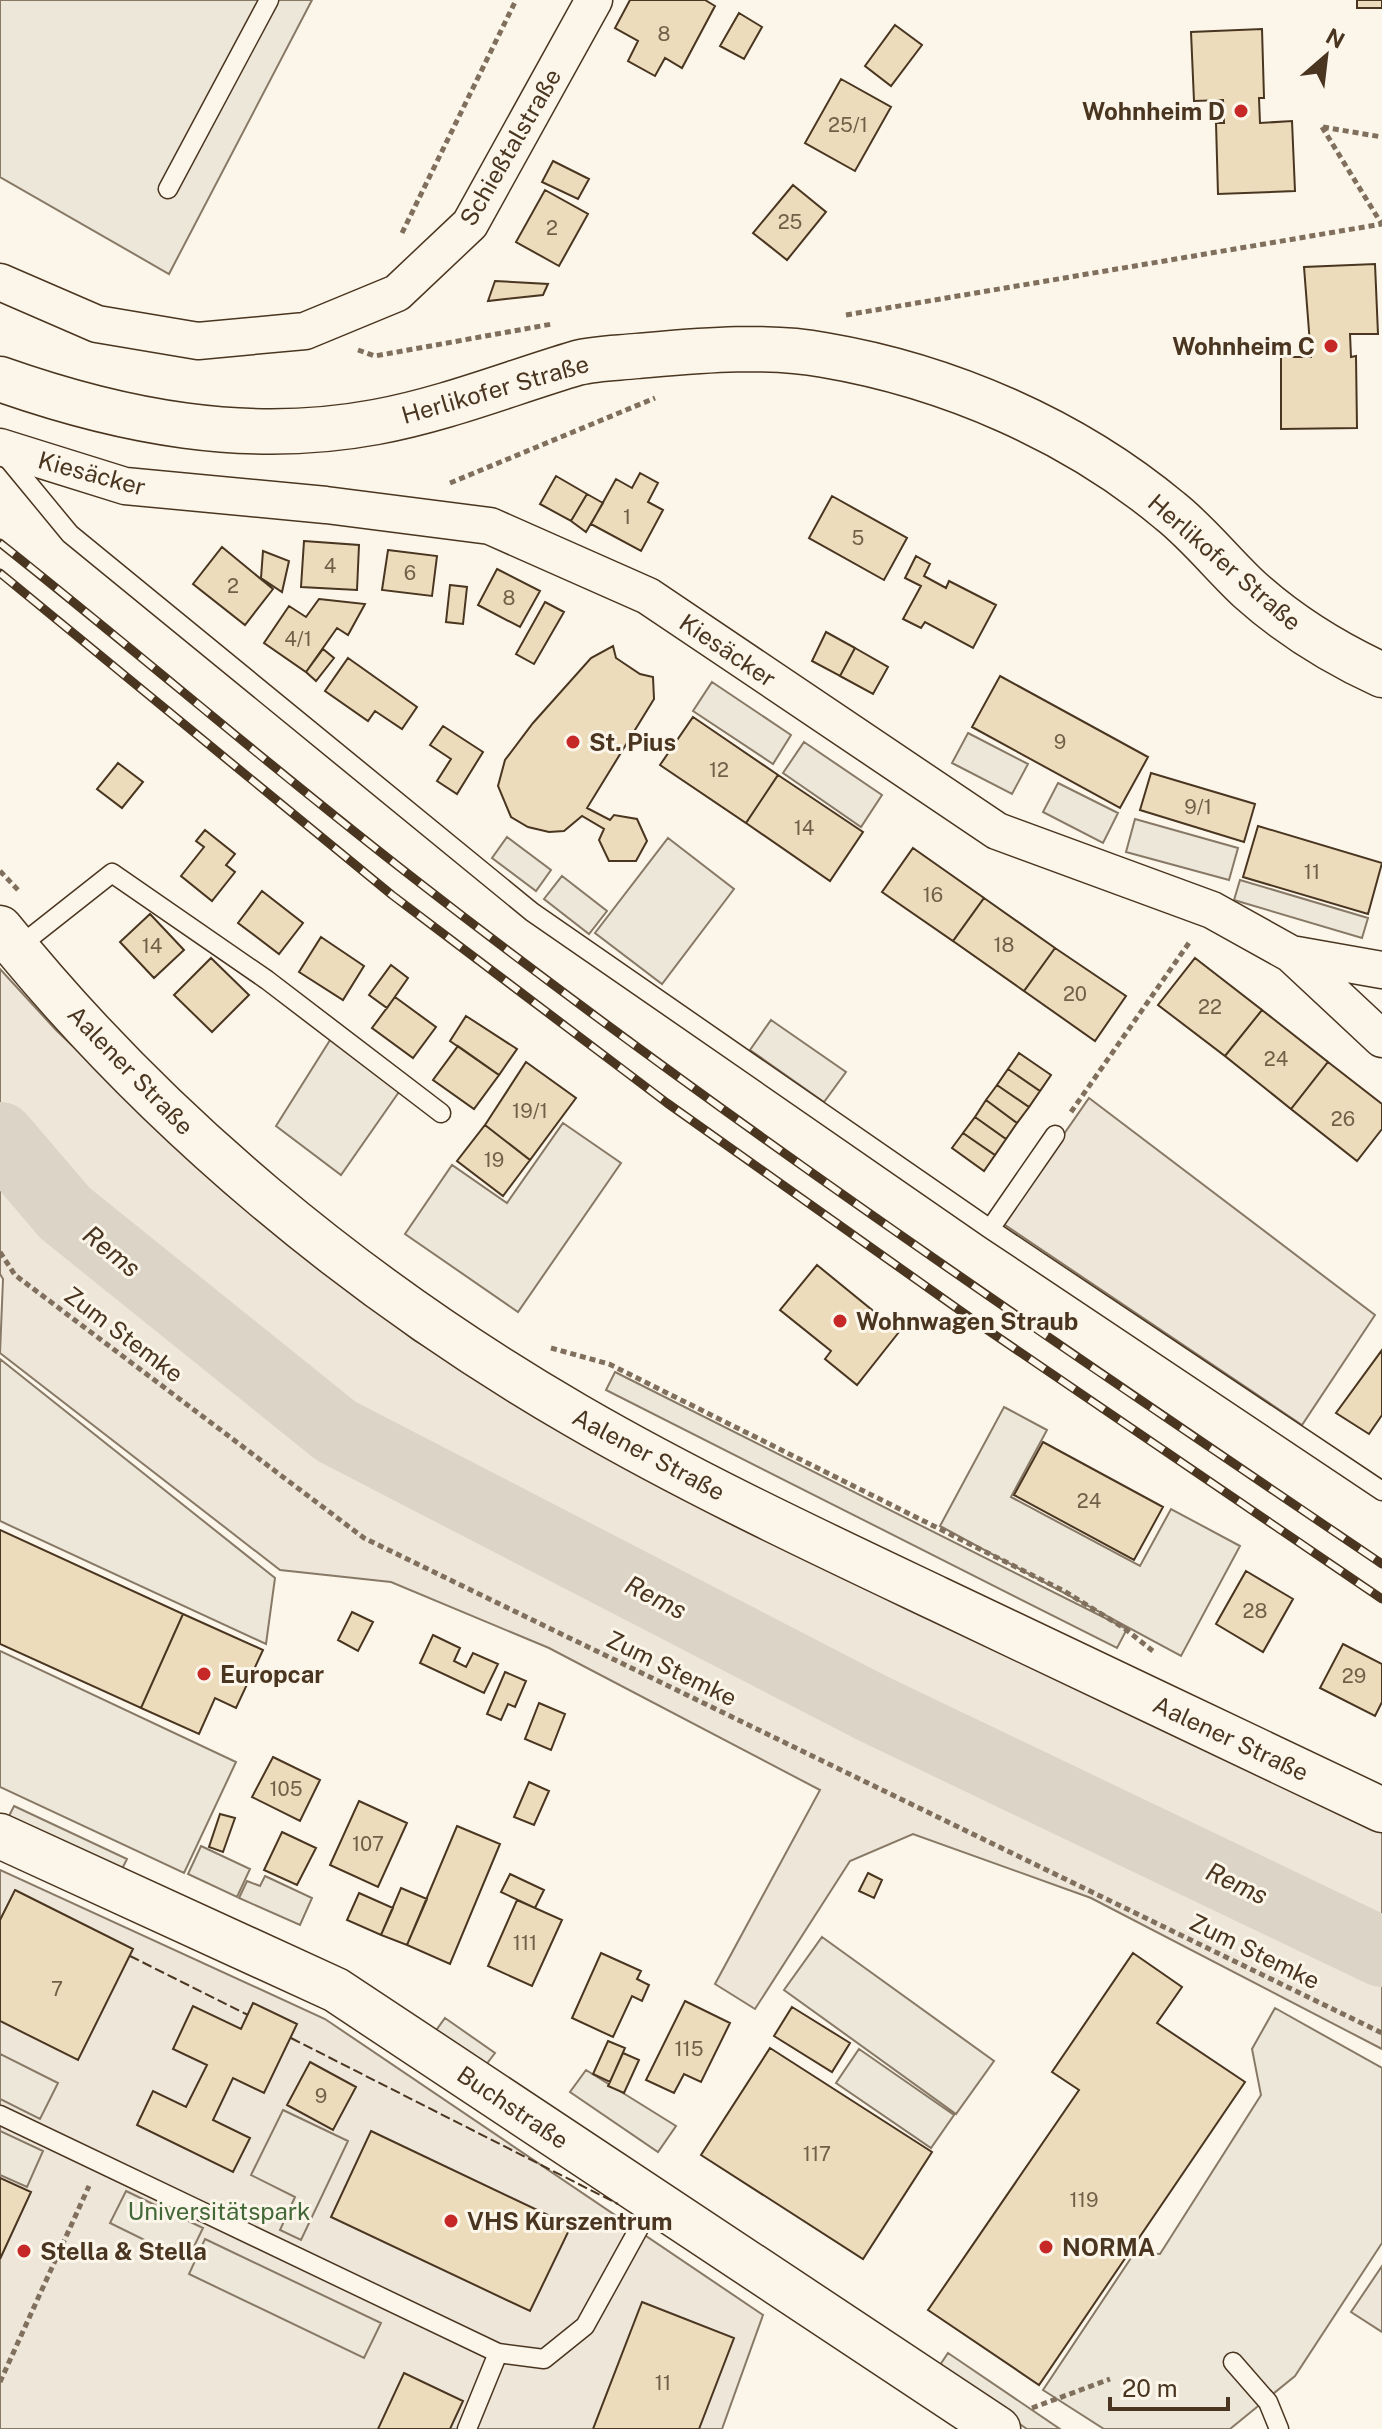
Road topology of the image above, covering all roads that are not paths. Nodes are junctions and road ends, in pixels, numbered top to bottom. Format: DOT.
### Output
graph roads {
  1 [pos="269,0"];
  2 [pos="594,0"];
  3 [pos="168,189"];
  4 [pos="0,282"];
  5 [pos="0,379"];
  6 [pos="0,448"];
  7 [pos="1382,675"];
  8 [pos="8,938"];
  9 [pos="1291,954"];
  10 [pos="1382,970"];
  11 [pos="1382,1039"];
  12 [pos="441,1113"];
  13 [pos="1055,1135"];
  14 [pos="990,1229"];
  15 [pos="1382,1491"];
  16 [pos="1382,1810"];
  17 [pos="0,1836"];
  18 [pos="0,2115"];
  19 [pos="654,2201"];
  20 [pos="498,2353"];
  21 [pos="1233,2362"];
  22 [pos="994,2426"];
  23 [pos="467,2429"];
  24 [pos="1279,2429"];
  1 -- 3 [label="lane"];
  2 -- 4 [label="street, Schießtalstraße"];
  5 -- 7 [label="main road, Herlikofer Straße"];
  6 -- 9 [label="street, Kiesäcker"];
  6 -- 14 [label="lane"];
  8 -- 12 [label="lane, Aalener Straße"];
  8 -- 16 [label="main road, Aalener Straße"];
  9 -- 10 [label="street"];
  9 -- 11 [label="street, Kiesäcker"];
  13 -- 14 [label="lane"];
  14 -- 15 [label="lane"];
  17 -- 19 [label="main road, Buchstraße"];
  18 -- 20 [label="lane"];
  19 -- 20 [label="lane"];
  19 -- 22 [label="main road, Buchstraße"];
  20 -- 23 [label="lane"];
  21 -- 24 [label="lane"];
}
